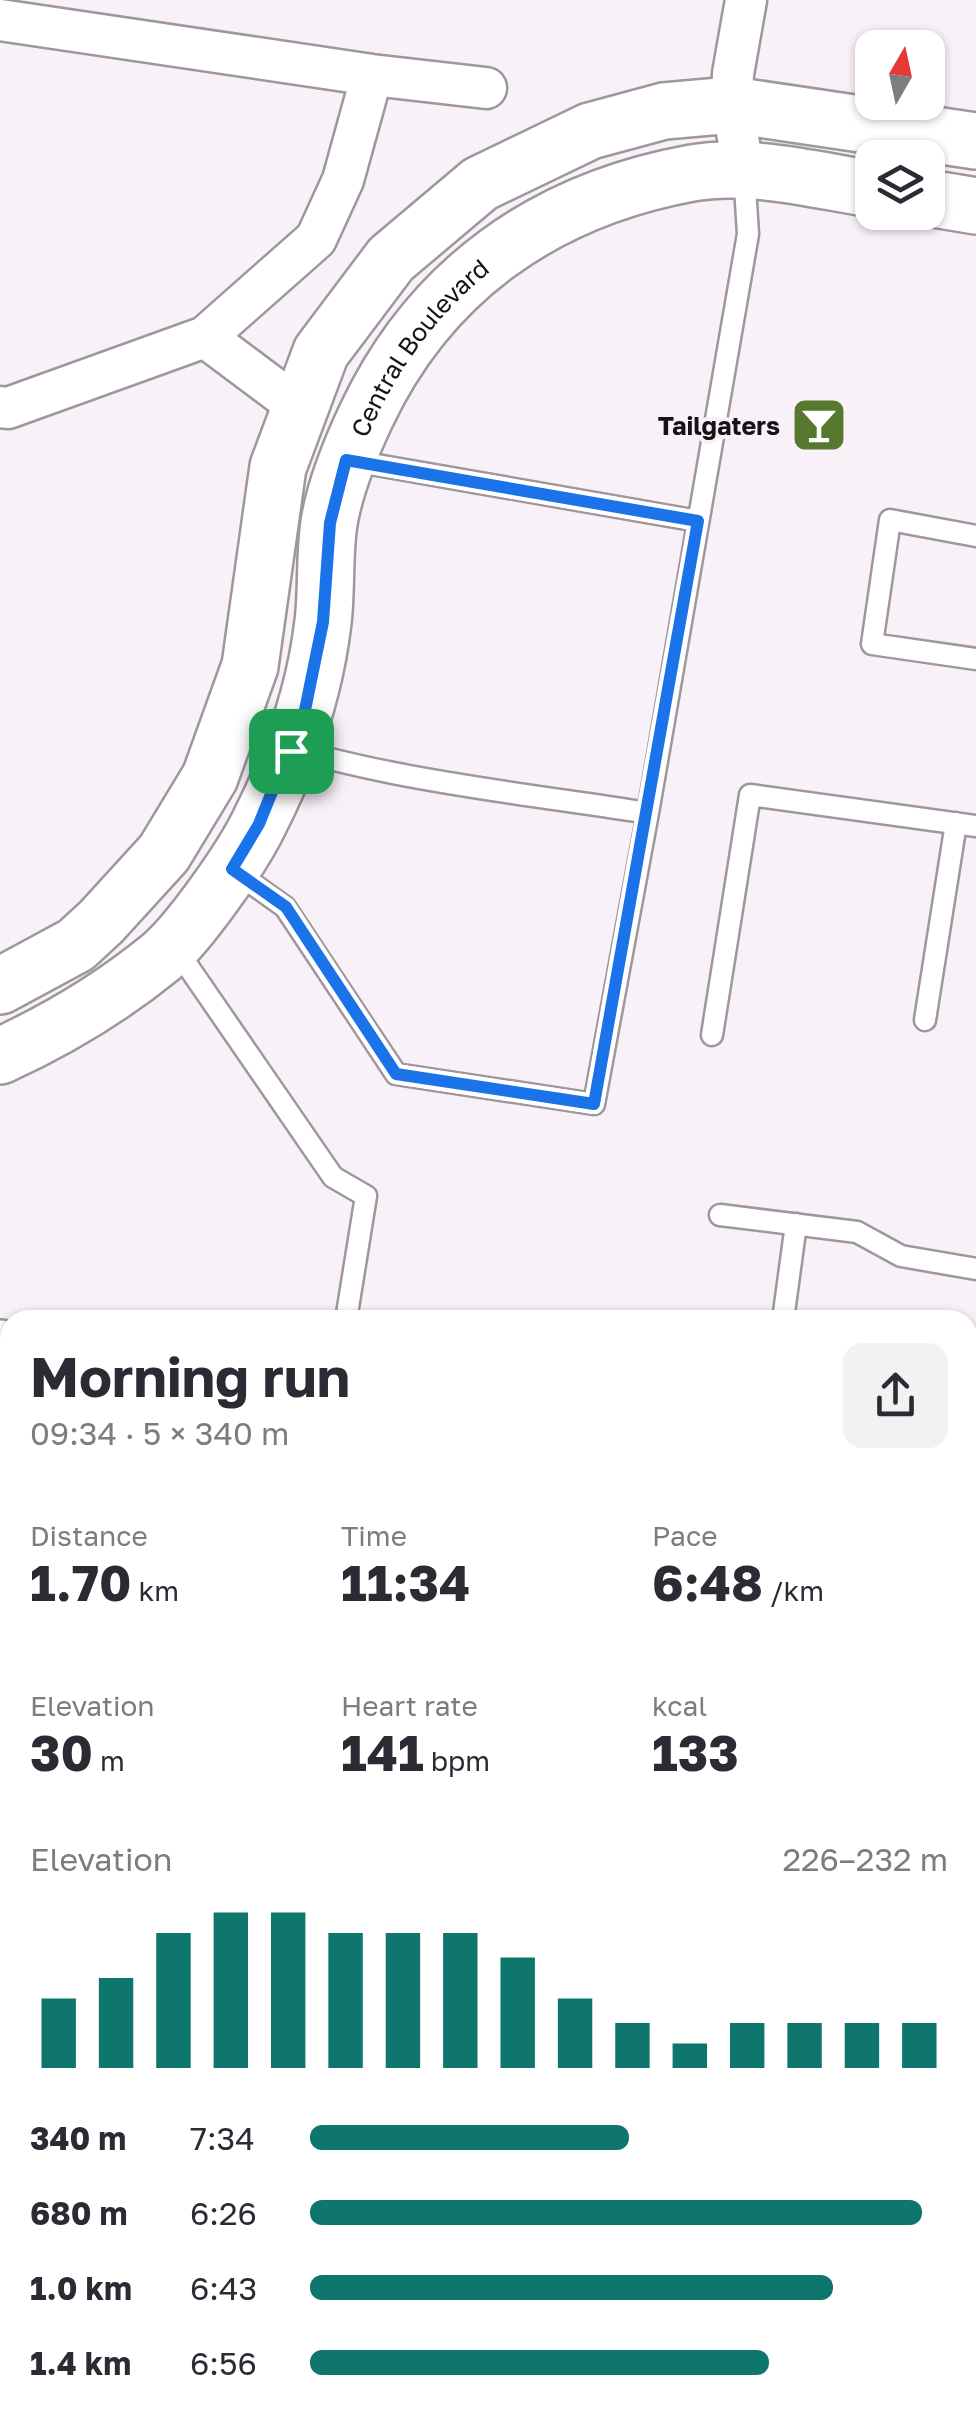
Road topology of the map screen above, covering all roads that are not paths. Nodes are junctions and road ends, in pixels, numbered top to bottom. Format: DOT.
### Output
graph roads {
  1 [pos="746,0"];
  2 [pos="0,20"];
  3 [pos="372,75"];
  4 [pos="486,88"];
  5 [pos="732,105"];
  6 [pos="976,142"];
  7 [pos="744,171"];
  8 [pos="855,187"];
  9 [pos="945,201"];
  10 [pos="976,206"];
  11 [pos="205,337"];
  12 [pos="300,408"];
  13 [pos="3,413"];
  14 [pos="346,460"];
  15 [pos="698,521"];
  16 [pos="976,536"];
  17 [pos="976,660"];
  18 [pos="227,728"];
  19 [pos="291,751"];
  20 [pos="648,813"];
  21 [pos="966,825"];
  22 [pos="232,869"];
  23 [pos="101,922"];
  24 [pos="0,943"];
  25 [pos="173,944"];
  26 [pos="0,986"];
  27 [pos="925,1020"];
  28 [pos="712,1035"];
  29 [pos="0,1056"];
  30 [pos="720,1216"];
  31 [pos="796,1224"];
  32 [pos="976,1269"];
  33 [pos="348,1310"];
  34 [pos="784,1310"];
  1 -- 5 [label="street"];
  2 -- 3 [label="street"];
  3 -- 4 [label="street"];
  3 -- 11 [label="street"];
  5 -- 6 [label="street"];
  5 -- 7 [label="street"];
  5 -- 12 [label="street"];
  7 -- 8 [label="street, Central Boulevard"];
  7 -- 14 [label="street, Central Boulevard"];
  7 -- 15 [label="lane"];
  9 -- 10 [label="street"];
  11 -- 12 [label="street"];
  11 -- 13 [label="street"];
  12 -- 18 [label="street"];
  14 -- 15 [label="lane"];
  14 -- 19 [label="street, Central Boulevard"];
  15 -- 20 [label="lane"];
  16 -- 17 [label="lane"];
  18 -- 19 [label="lane"];
  18 -- 23 [label="street"];
  19 -- 20 [label="lane"];
  19 -- 22 [label="street, Central Boulevard"];
  20 -- 22 [label="lane"];
  21 -- 27 [label="lane"];
  21 -- 28 [label="lane"];
  22 -- 25 [label="street, Central Boulevard"];
  23 -- 24 [label="street"];
  23 -- 26 [label="street"];
  25 -- 29 [label="street, Central Boulevard"];
  25 -- 33 [label="lane"];
  30 -- 31 [label="lane"];
  31 -- 32 [label="lane"];
  31 -- 34 [label="lane"];
}
